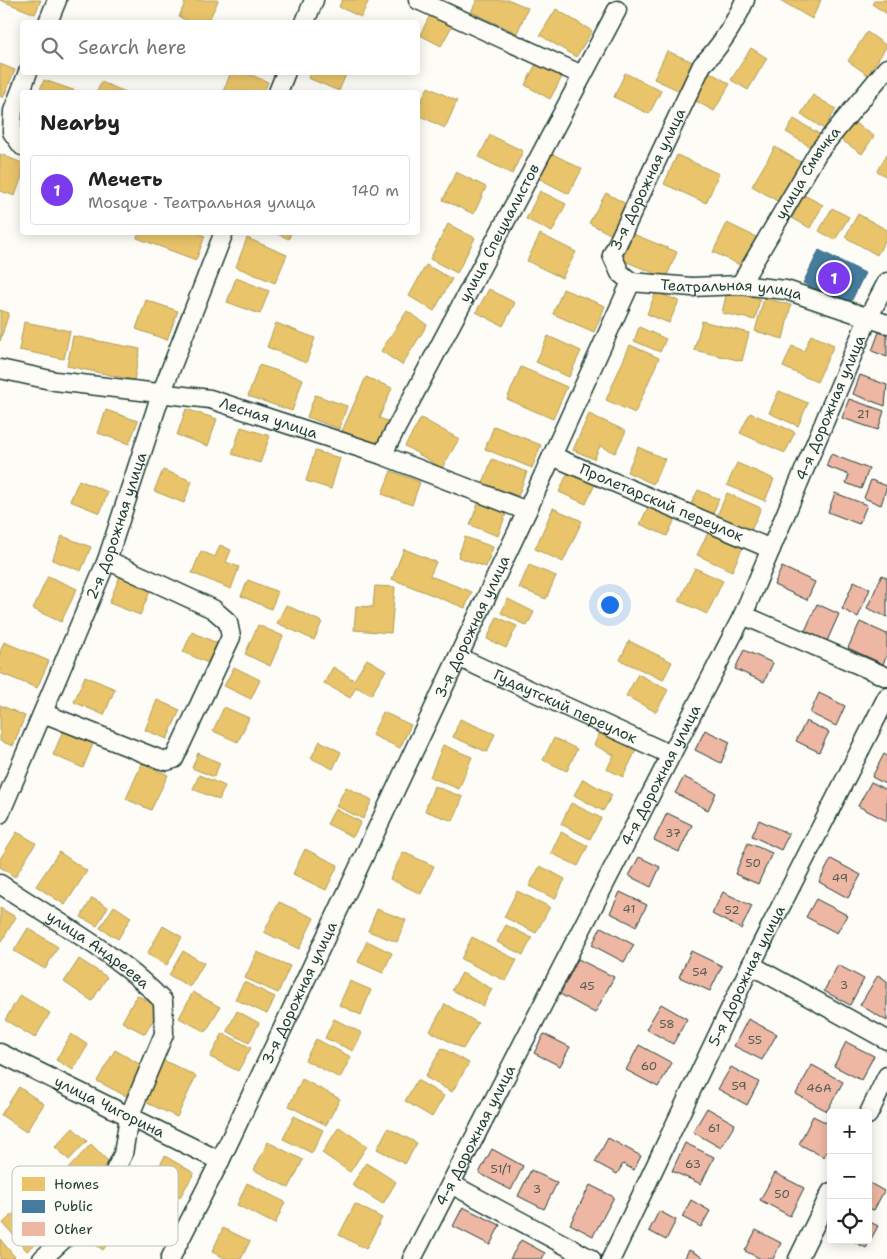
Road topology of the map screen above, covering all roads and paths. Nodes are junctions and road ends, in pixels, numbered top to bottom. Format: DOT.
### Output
graph roads {
  1 [pos="57,0"];
  2 [pos="314,0"];
  3 [pos="418,0"];
  4 [pos="745,0"];
  5 [pos="617,10"];
  6 [pos="49,20"];
  7 [pos="306,20"];
  8 [pos="887,68"];
  9 [pos="27,75"];
  10 [pos="285,75"];
  11 [pos="582,75"];
  12 [pos="21,90"];
  13 [pos="279,90"];
  14 [pos="20,93"];
  15 [pos="20,143"];
  16 [pos="223,235"];
  17 [pos="631,282"];
  18 [pos="887,282"];
  19 [pos="740,285"];
  20 [pos="869,316"];
  21 [pos="887,324"];
  22 [pos="0,369"];
  23 [pos="161,394"];
  24 [pos="382,455"];
  25 [pos="552,456"];
  26 [pos="527,511"];
  27 [pos="771,549"];
  28 [pos="107,560"];
  29 [pos="743,615"];
  30 [pos="458,657"];
  31 [pos="887,677"];
  32 [pos="887,697"];
  33 [pos="43,713"];
  34 [pos="671,755"];
  35 [pos="0,814"];
  36 [pos="0,884"];
  37 [pos="751,965"];
  38 [pos="887,1040"];
  39 [pos="0,1053"];
  40 [pos="887,1076"];
  41 [pos="871,1109"];
  42 [pos="129,1117"];
  43 [pos="220,1161"];
  44 [pos="117,1166"];
  45 [pos="451,1184"];
  46 [pos="828,1199"];
  47 [pos="178,1243"];
  48 [pos="56,1246"];
  49 [pos="177,1246"];
  50 [pos="42,1259"];
  51 [pos="170,1259"];
  52 [pos="412,1259"];
  53 [pos="591,1259"];
  54 [pos="611,1259"];
  55 [pos="798,1259"];
  1 -- 6 [label="street"];
  2 -- 7 [label="street"];
  3 -- 11 [label="street"];
  4 -- 17 [label="street, 3-я Дорожная улица"];
  5 -- 11 [label="street, улица Специалистов"];
  8 -- 19 [label="street, улица Смычка"];
  9 -- 12 [label="street"];
  10 -- 13 [label="street"];
  11 -- 24 [label="street, улица Специалистов"];
  14 -- 15 [label="street"];
  16 -- 23 [label="street, 2-я Дорожная улица"];
  17 -- 19 [label="street, Театральная улица"];
  17 -- 25 [label="street, 3-я Дорожная улица"];
  18 -- 20 [label="street, 4-я Дорожная улица"];
  19 -- 20 [label="street, Театральная улица"];
  20 -- 21 [label="street, Театральная улица"];
  20 -- 27 [label="street, 4-я Дорожная улица"];
  22 -- 23 [label="street, Лесная улица"];
  23 -- 24 [label="street, Лесная улица"];
  23 -- 28 [label="street, 2-я Дорожная улица"];
  24 -- 26 [label="street, Лесная улица"];
  25 -- 26 [label="street, 3-я Дорожная улица"];
  25 -- 27 [label="street, Пролетарский переулок"];
  26 -- 30 [label="street, 3-я Дорожная улица"];
  27 -- 29 [label="street, 4-я Дорожная улица"];
  28 -- 33 [label="street, 2-я Дорожная улица"];
  28 -- 33 [label="street"];
  29 -- 31 [label="street"];
  29 -- 34 [label="street, 4-я Дорожная улица"];
  30 -- 34 [label="street, Гудаутский переулок"];
  30 -- 43 [label="street, 3-я Дорожная улица"];
  32 -- 37 [label="street, 5-я Дорожная улица"];
  33 -- 35 [label="street, 2-я Дорожная улица"];
  34 -- 45 [label="street, 4-я Дорожная улица"];
  36 -- 42 [label="street, улица Андреева"];
  37 -- 38 [label="street"];
  37 -- 54 [label="street, 5-я Дорожная улица"];
  39 -- 42 [label="street, улица Чигорина"];
  40 -- 41 [label="street"];
  42 -- 43 [label="street, улица Чигорина"];
  42 -- 44 [label="street"];
  43 -- 47 [label="street, 3-я Дорожная улица"];
  45 -- 52 [label="street, 4-я Дорожная улица"];
  45 -- 53 [label="street"];
  46 -- 55 [label="street"];
  48 -- 50 [label="street"];
  49 -- 51 [label="street, 3-я Дорожная улица"];
}
